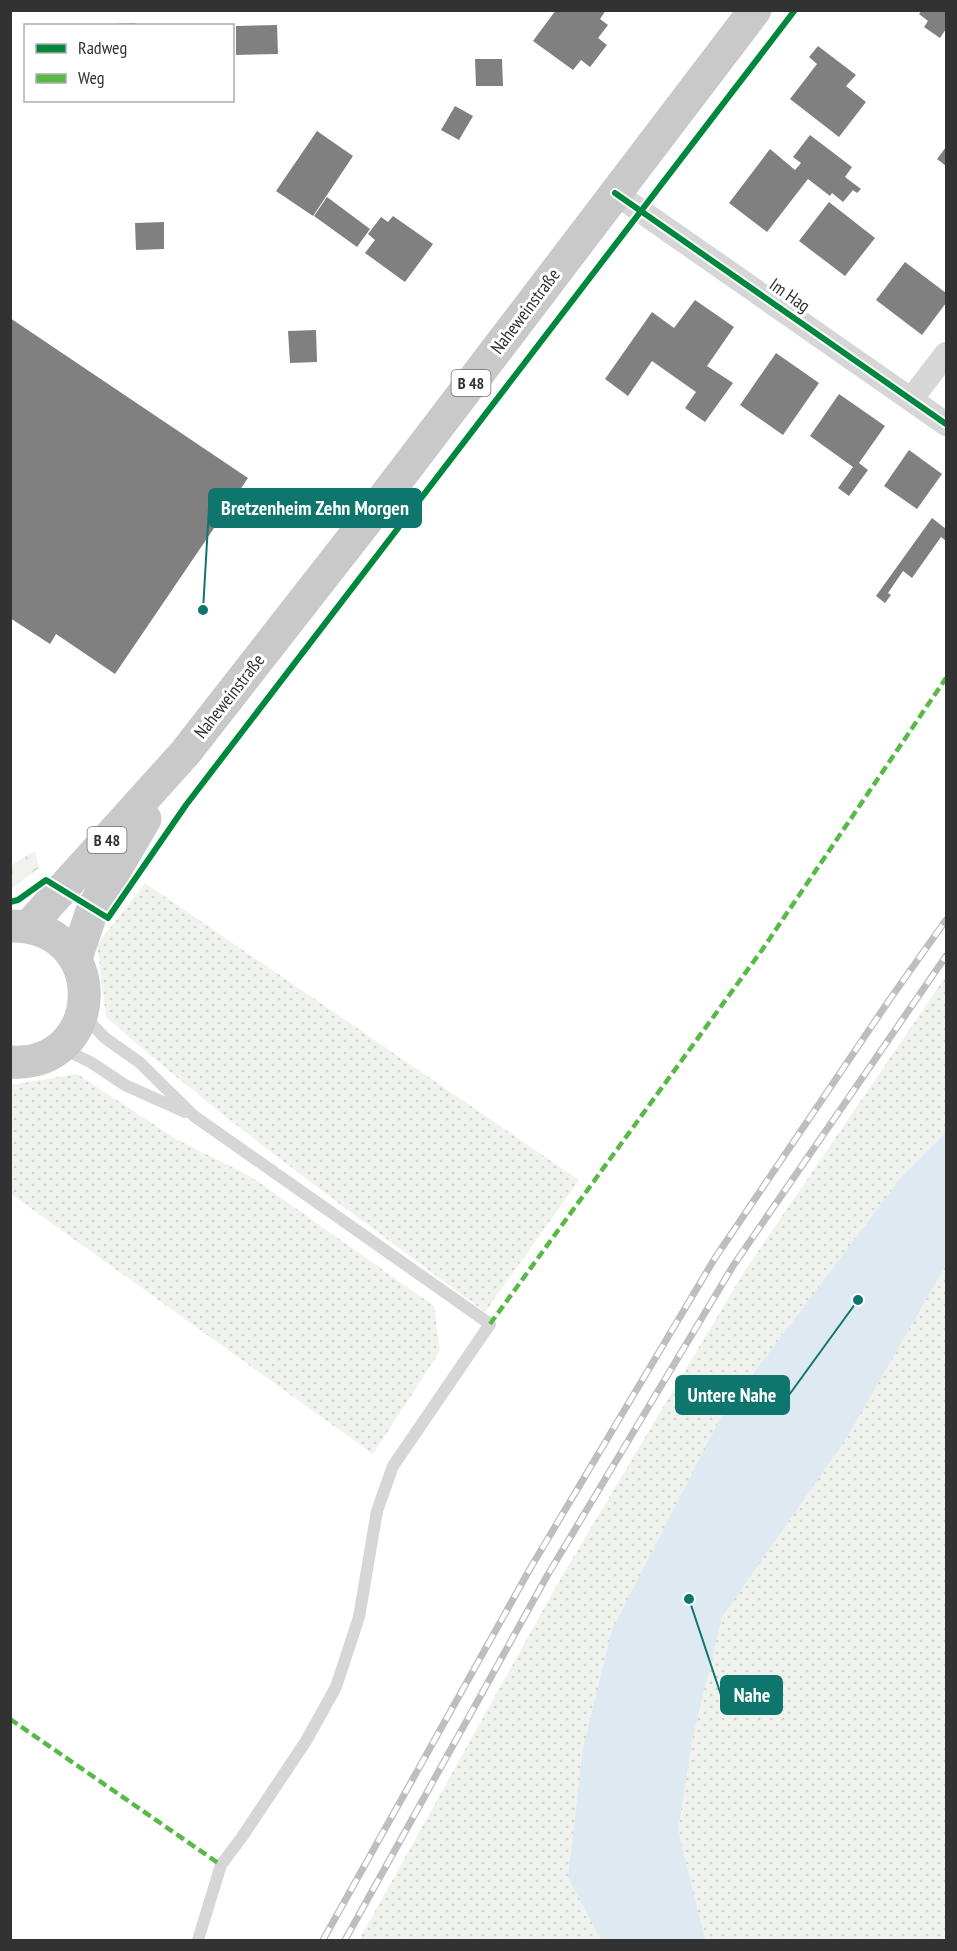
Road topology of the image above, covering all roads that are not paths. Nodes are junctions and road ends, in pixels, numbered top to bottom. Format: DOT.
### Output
graph roads {
  1 [pos="755,10"];
  2 [pos="615,194"];
  3 [pos="946,354"];
  4 [pos="912,398"];
  5 [pos="946,424"];
  6 [pos="185,753"];
  7 [pos="20,926"];
  8 [pos="76,958"];
  9 [pos="83,1014"];
  10 [pos="61,1047"];
  11 [pos="10,1062"];
  12 [pos="194,1116"];
  13 [pos="198,1941"];
  1 -- 2 [label="main road, Naheweinstraße / B 48"];
  2 -- 4 [label="street, Im Hag"];
  2 -- 6 [label="main road, Naheweinstraße / B 48"];
  3 -- 4 [label="street"];
  4 -- 5 [label="street, Im Hag"];
  6 -- 7 [label="main road, Naheweinstraße / B 48"];
  6 -- 8 [label="main road, Naheweinstraße / B 48"];
  7 -- 8 [label="main road"];
  8 -- 9 [label="main road"];
  9 -- 10 [label="main road"];
  9 -- 12 [label="lane"];
  10 -- 11 [label="main road"];
  10 -- 12 [label="lane"];
  12 -- 13 [label="lane"];
}
